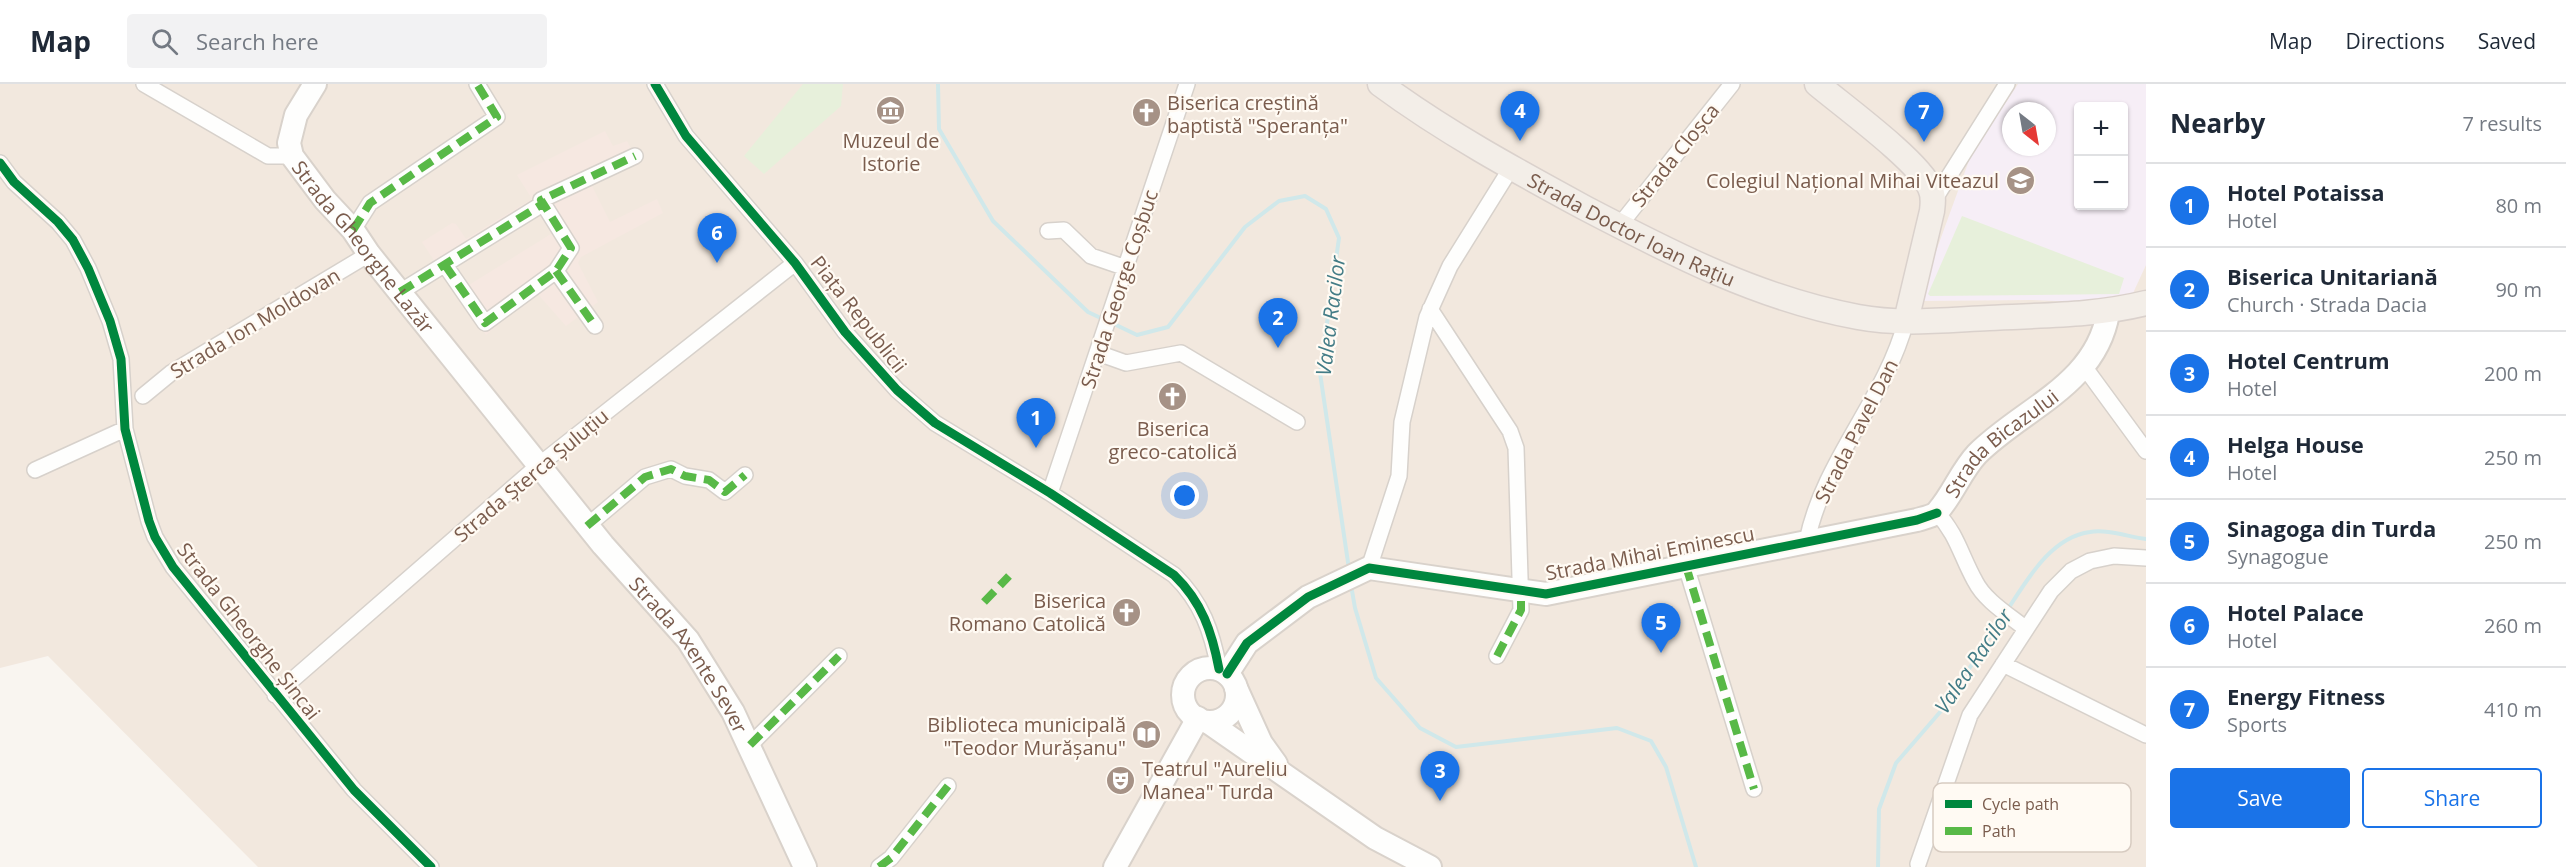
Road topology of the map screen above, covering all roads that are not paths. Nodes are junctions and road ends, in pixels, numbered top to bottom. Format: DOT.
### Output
graph roads {
  1 [pos="144,84"];
  2 [pos="315,84"];
  3 [pos="477,84"];
  4 [pos="655,84"];
  5 [pos="1187,84"];
  6 [pos="1380,84"];
  7 [pos="1732,84"];
  8 [pos="1817,84"];
  9 [pos="2007,84"];
  10 [pos="292,156"];
  11 [pos="635,156"];
  12 [pos="0,163"];
  13 [pos="1511,168"];
  14 [pos="1934,200"];
  15 [pos="544,203"];
  16 [pos="1618,226"];
  17 [pos="353,230"];
  18 [pos="1048,231"];
  19 [pos="369,254"];
  20 [pos="795,263"];
  21 [pos="445,265"];
  22 [pos="1126,268"];
  23 [pos="556,271"];
  24 [pos="400,292"];
  25 [pos="2146,303"];
  26 [pos="1430,309"];
  27 [pos="2108,313"];
  28 [pos="1906,321"];
  29 [pos="595,326"];
  30 [pos="1450,340"];
  31 [pos="1420,347"];
  32 [pos="1100,349"];
  33 [pos="2083,365"];
  34 [pos="143,396"];
  35 [pos="1297,422"];
  36 [pos="125,429"];
  37 [pos="2146,450"];
  38 [pos="539,465"];
  39 [pos="35,470"];
  40 [pos="745,475"];
  41 [pos="1050,493"];
  42 [pos="1937,513"];
  43 [pos="587,526"];
  44 [pos="1807,541"];
  45 [pos="2146,558"];
  46 [pos="1686,566"];
  47 [pos="1365,569"];
  48 [pos="1521,592"];
  49 [pos="2026,629"];
  50 [pos="839,656"];
  51 [pos="1497,657"];
  52 [pos="2003,664"];
  53 [pos="1228,677"];
  54 [pos="275,695"];
  55 [pos="1203,720"];
  56 [pos="2146,735"];
  57 [pos="750,745"];
  58 [pos="1282,773"];
  59 [pos="1946,783"];
  60 [pos="948,786"];
  61 [pos="1754,789"];
  62 [pos="1933,821"];
  63 [pos="1918,864"];
  64 [pos="802,865"];
  65 [pos="431,867"];
  66 [pos="879,867"];
  67 [pos="1115,867"];
  68 [pos="1430,867"];
  1 -- 10 [label="street, Strada Gheorghe Lazăr"];
  2 -- 10 [label="main road"];
  3 -- 17 [label="street"];
  4 -- 20 [label="street, Piața Republicii"];
  5 -- 22 [label="street, Strada George Coșbuc"];
  6 -- 13 [label="main road, Strada Doctor Ioan Rațiu"];
  7 -- 16 [label="street, Strada Cloșca"];
  8 -- 14 [label="main road"];
  9 -- 14 [label="street"];
  10 -- 17 [label="main road, Strada Gheorghe Lazăr"];
  11 -- 15 [label="street"];
  12 -- 36 [label="street, Strada Gheorghe Șincai"];
  13 -- 16 [label="main road, Strada Doctor Ioan Rațiu"];
  13 -- 26 [label="street"];
  14 -- 28 [label="main road"];
  15 -- 21 [label="street"];
  15 -- 23 [label="street"];
  16 -- 28 [label="main road, Strada Doctor Ioan Rațiu"];
  17 -- 19 [label="main road, Strada Gheorghe Lazăr"];
  18 -- 22 [label="street"];
  19 -- 24 [label="main road, Strada Gheorghe Lazăr"];
  19 -- 34 [label="street, Strada Ion Moldovan"];
  20 -- 38 [label="street, Strada Șterca Șuluțiu"];
  20 -- 41 [label="street, Piața Republicii"];
  21 -- 23 [label="street"];
  21 -- 24 [label="street"];
  22 -- 32 [label="street, Strada George Coșbuc"];
  23 -- 29 [label="street"];
  24 -- 38 [label="main road, Strada Gheorghe Lazăr"];
  25 -- 27 [label="main road, Strada Doctor Ioan Rațiu"];
  26 -- 30 [label="street"];
  26 -- 31 [label="street"];
  27 -- 28 [label="main road, Strada Doctor Ioan Rațiu"];
  27 -- 33 [label="main road, Strada Bicazului"];
  28 -- 44 [label="street, Strada Pavel Dan"];
  30 -- 31 [label="street"];
  30 -- 48 [label="street"];
  31 -- 47 [label="street"];
  32 -- 35 [label="street"];
  32 -- 41 [label="street, Strada George Coșbuc"];
  33 -- 37 [label="street"];
  33 -- 42 [label="main road, Strada Bicazului"];
  36 -- 39 [label="street"];
  36 -- 54 [label="street, Strada Gheorghe Șincai"];
  38 -- 43 [label="main road, Strada Axente Sever"];
  38 -- 54 [label="street, Strada Șterca Șuluțiu"];
  40 -- 43 [label="street"];
  41 -- 53 [label="street, Piața Republicii"];
  42 -- 44 [label="main road, Strada Mihai Eminescu"];
  42 -- 49 [label="street, Strada Bicazului"];
  43 -- 57 [label="main road, Strada Axente Sever"];
  44 -- 46 [label="main road, Strada Mihai Eminescu"];
  45 -- 49 [label="street"];
  46 -- 48 [label="main road, Strada Mihai Eminescu"];
  46 -- 61 [label="street, Strada Mihai Eminescu"];
  47 -- 48 [label="main road, Strada Mihai Eminescu"];
  47 -- 53 [label="main road"];
  48 -- 51 [label="street, Strada Mihai Eminescu"];
  49 -- 52 [label="street"];
  50 -- 57 [label="street"];
  52 -- 56 [label="street"];
  52 -- 59 [label="street"];
  53 -- 55 [label="main road, Piața Republicii"];
  53 -- 55 [label="main road"];
  53 -- 58 [label="main road"];
  54 -- 65 [label="street, Strada Gheorghe Șincai"];
  55 -- 58 [label="main road"];
  55 -- 67 [label="main road"];
  57 -- 64 [label="main road, Strada Axente Sever"];
  58 -- 68 [label="main road"];
  60 -- 66 [label="street"];
  62 -- 63 [label="street"];
}
